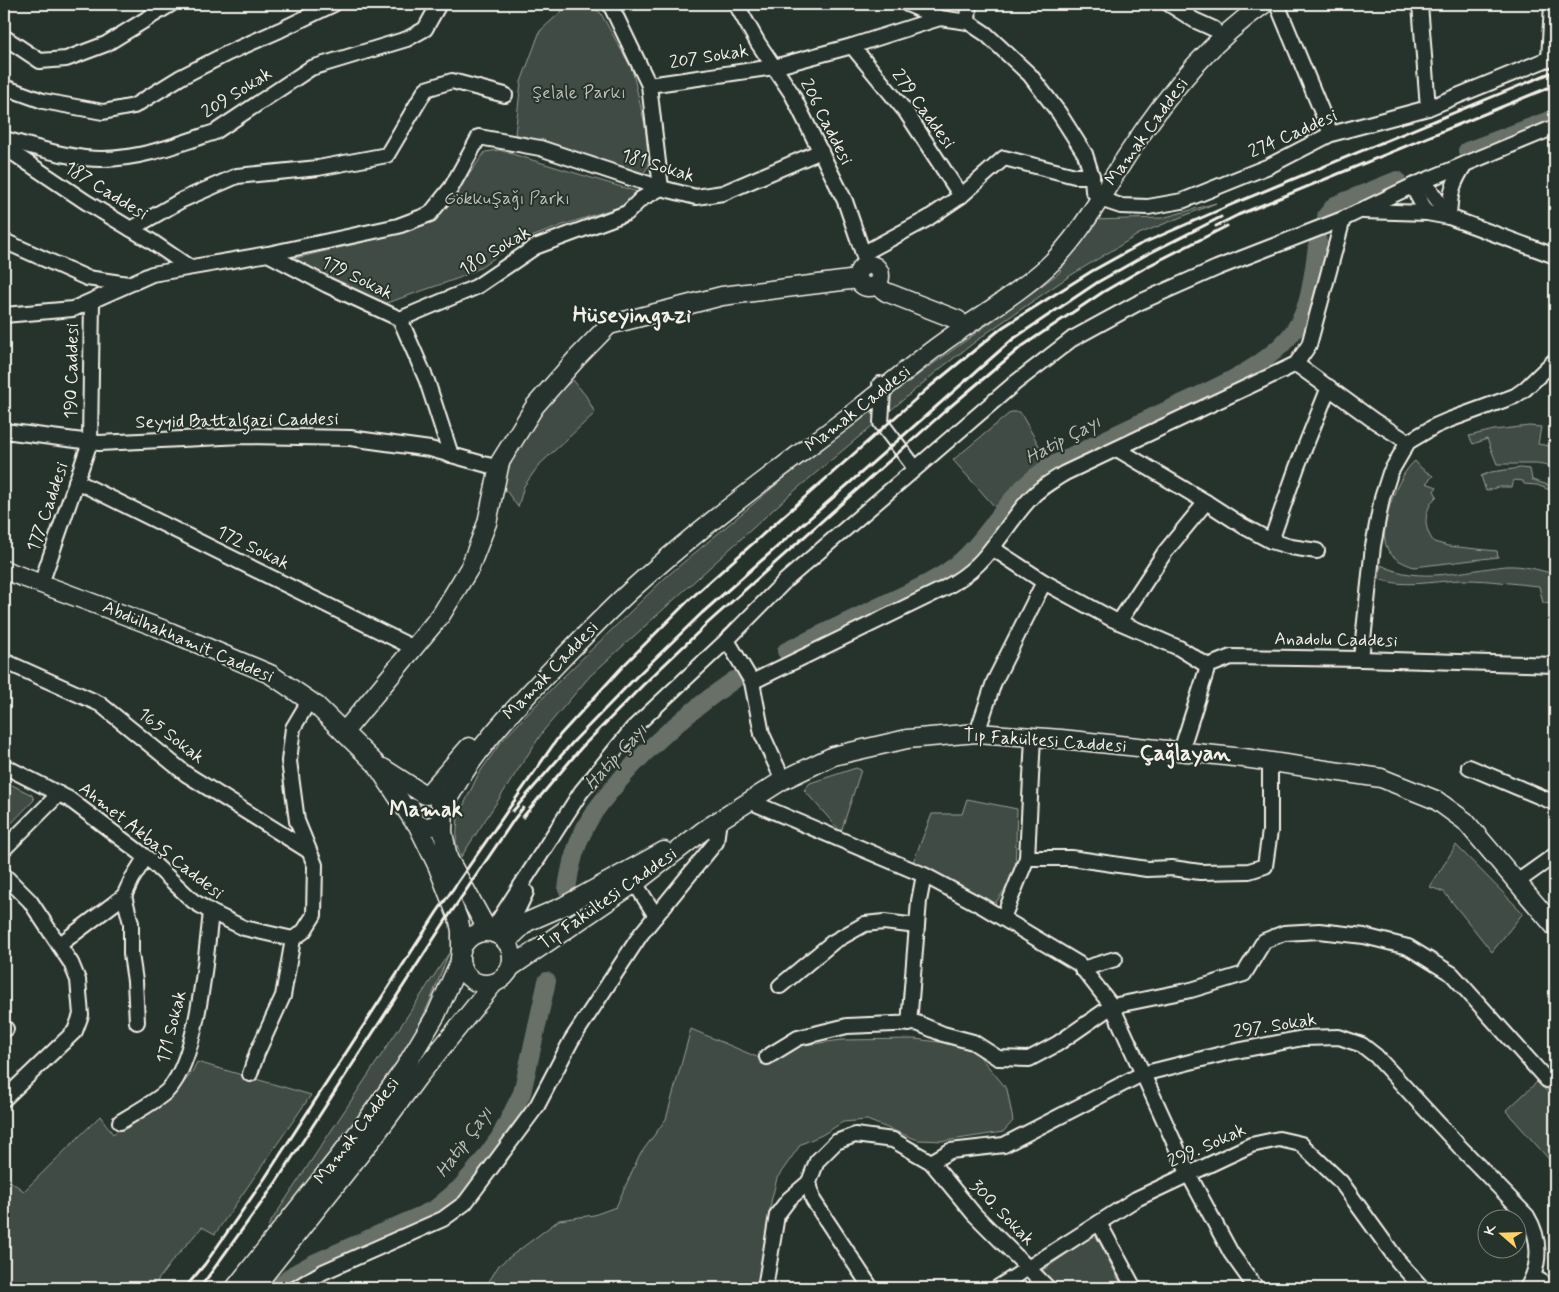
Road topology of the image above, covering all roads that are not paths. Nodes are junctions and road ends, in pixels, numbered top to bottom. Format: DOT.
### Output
graph roads {
  1 [pos="171,4"];
  2 [pos="334,4"];
  3 [pos="439,4"];
  4 [pos="610,4"];
  5 [pos="736,4"];
  6 [pos="907,4"];
  7 [pos="970,4"];
  8 [pos="1169,4"];
  9 [pos="1246,4"];
  10 [pos="1264,4"];
  11 [pos="1277,4"];
  12 [pos="1420,4"];
  13 [pos="1552,4"];
  14 [pos="940,18"];
  15 [pos="968,22"];
  16 [pos="1214,29"];
  17 [pos="4,37"];
  18 [pos="852,46"];
  19 [pos="1552,58"];
  20 [pos="774,67"];
  21 [pos="649,86"];
  22 [pos="4,87"];
  23 [pos="505,95"];
  24 [pos="1428,108"];
  25 [pos="1553,130"];
  26 [pos="1331,134"];
  27 [pos="4,139"];
  28 [pos="4,147"];
  29 [pos="821,151"];
  30 [pos="1465,164"];
  31 [pos="1418,184"];
  32 [pos="661,188"];
  33 [pos="1095,189"];
  34 [pos="961,196"];
  35 [pos="1360,211"];
  36 [pos="1427,213"];
  37 [pos="1449,216"];
  38 [pos="1343,219"];
  39 [pos="131,229"];
  40 [pos="4,241"];
  41 [pos="268,254"];
  42 [pos="1555,256"];
  43 [pos="863,266"];
  44 [pos="188,267"];
  45 [pos="129,284"];
  46 [pos="92,301"];
  47 [pos="4,315"];
  48 [pos="400,319"];
  49 [pos="958,320"];
  50 [pos="1555,360"];
  51 [pos="1296,364"];
  52 [pos="881,386"];
  53 [pos="1329,387"];
  54 [pos="4,431"];
  55 [pos="90,442"];
  56 [pos="1408,442"];
  57 [pos="1117,449"];
  58 [pos="451,455"];
  59 [pos="498,468"];
  60 [pos="915,468"];
  61 [pos="76,482"];
  62 [pos="1206,502"];
  63 [pos="1271,540"];
  64 [pos="992,548"];
  65 [pos="1317,551"];
  66 [pos="4,570"];
  67 [pos="1044,582"];
  68 [pos="41,584"];
  69 [pos="1119,622"];
  70 [pos="727,640"];
  71 [pos="414,648"];
  72 [pos="1361,659"];
  73 [pos="4,661"];
  74 [pos="1555,665"];
  75 [pos="1208,666"];
  76 [pos="752,682"];
  77 [pos="309,700"];
  78 [pos="344,732"];
  79 [pos="977,733"];
  80 [pos="1033,737"];
  81 [pos="1181,751"];
  82 [pos="1270,762"];
  83 [pos="376,764"];
  84 [pos="4,766"];
  85 [pos="1469,767"];
  86 [pos="783,780"];
  87 [pos="59,794"];
  88 [pos="426,795"];
  89 [pos="749,801"];
  90 [pos="1555,803"];
  91 [pos="444,810"];
  92 [pos="415,822"];
  93 [pos="712,825"];
  94 [pos="4,849"];
  95 [pos="309,851"];
  96 [pos="1555,855"];
  97 [pos="146,858"];
  98 [pos="1027,858"];
  99 [pos="4,875"];
  100 [pos="924,875"];
  101 [pos="1517,882"];
  102 [pos="635,883"];
  103 [pos="124,896"];
  104 [pos="211,912"];
  105 [pos="656,916"];
  106 [pos="1003,918"];
  107 [pos="917,926"];
  108 [pos="1555,926"];
  109 [pos="498,936"];
  110 [pos="293,939"];
  111 [pos="59,945"];
  112 [pos="460,957"];
  113 [pos="1115,959"];
  114 [pos="511,967"];
  115 [pos="1082,968"];
  116 [pos="494,983"];
  117 [pos="780,986"];
  118 [pos="1112,1006"];
  119 [pos="137,1022"];
  120 [pos="909,1024"];
  121 [pos="767,1056"];
  122 [pos="250,1074"];
  123 [pos="1142,1074"];
  124 [pos="1555,1082"];
  125 [pos="4,1099"];
  126 [pos="120,1122"];
  127 [pos="931,1162"];
  128 [pos="1189,1175"];
  129 [pos="809,1182"];
  130 [pos="1099,1223"];
  131 [pos="1029,1267"];
  132 [pos="1530,1283"];
  133 [pos="235,1288"];
  134 [pos="254,1288"];
  135 [pos="296,1288"];
  136 [pos="765,1288"];
  137 [pos="871,1288"];
  138 [pos="997,1288"];
  139 [pos="1048,1288"];
  140 [pos="1134,1288"];
  141 [pos="1256,1288"];
  142 [pos="1422,1288"];
  143 [pos="1552,1288"];
  1 -- 17 [label="street"];
  2 -- 22 [label="street"];
  3 -- 27 [label="street, 209 Sokak"];
  4 -- 21 [label="street"];
  5 -- 20 [label="street, 206 Caddesi"];
  6 -- 14 [label="street"];
  7 -- 15 [label="street"];
  8 -- 16 [label="street"];
  9 -- 16 [label="main road, Mamak Caddesi"];
  10 -- 33 [label="main road, Mamak Caddesi"];
  11 -- 26 [label="street"];
  12 -- 24 [label="street"];
  13 -- 19 [label="street"];
  14 -- 15 [label="street"];
  14 -- 18 [label="street, 207 Sokak"];
  15 -- 33 [label="street"];
  16 -- 33 [label="main road, Mamak Caddesi"];
  18 -- 20 [label="street, 207 Sokak"];
  18 -- 34 [label="street, 279 Caddesi"];
  19 -- 24 [label="street, 274 Caddesi"];
  20 -- 21 [label="street, 207 Sokak"];
  20 -- 29 [label="street, 206 Caddesi"];
  21 -- 32 [label="street"];
  23 -- 39 [label="street"];
  24 -- 26 [label="street, 274 Caddesi"];
  25 -- 30 [label="street"];
  26 -- 33 [label="street, 274 Caddesi"];
  28 -- 39 [label="street, 187 Caddesi"];
  29 -- 32 [label="street, 181 Sokak"];
  29 -- 43 [label="street, 206 Caddesi"];
  30 -- 31 [label="street"];
  30 -- 37 [label="street"];
  31 -- 35 [label="street"];
  31 -- 36 [label="street"];
  31 -- 37 [label="street"];
  32 -- 41 [label="street, 181 Sokak"];
  32 -- 48 [label="street, 180 Sokak"];
  33 -- 34 [label="street, 274 Caddesi"];
  33 -- 49 [label="main road, Mamak Caddesi"];
  33 -- 52 [label="main road, Mamak Caddesi"];
  34 -- 43 [label="street"];
  35 -- 36 [label="street"];
  35 -- 38 [label="street"];
  36 -- 37 [label="street"];
  37 -- 42 [label="street"];
  38 -- 51 [label="street"];
  38 -- 60 [label="street"];
  39 -- 44 [label="street, 187 Caddesi"];
  40 -- 45 [label="street"];
  41 -- 44 [label="street"];
  41 -- 48 [label="street, 179 Sokak"];
  43 -- 49 [label="main road"];
  43 -- 59 [label="main road"];
  44 -- 45 [label="street"];
  45 -- 46 [label="street"];
  46 -- 47 [label="street"];
  46 -- 55 [label="street, 190 Caddesi"];
  48 -- 58 [label="street, 179 Sokak"];
  49 -- 52 [label="main road, Mamak Caddesi"];
  50 -- 56 [label="street"];
  51 -- 53 [label="street"];
  51 -- 57 [label="street"];
  52 -- 60 [label="street"];
  52 -- 88 [label="main road, Mamak Caddesi"];
  52 -- 91 [label="main road, Mamak Caddesi"];
  53 -- 56 [label="street"];
  53 -- 63 [label="street"];
  54 -- 55 [label="street, Seyyid Battalgazi Caddesi"];
  55 -- 58 [label="street, Seyyid Battalgazi Caddesi"];
  55 -- 61 [label="street, 177 Caddesi"];
  56 -- 72 [label="street"];
  57 -- 62 [label="street"];
  57 -- 64 [label="street"];
  58 -- 59 [label="street, Seyyid Battalgazi Caddesi"];
  59 -- 71 [label="main road"];
  60 -- 70 [label="street"];
  61 -- 68 [label="street, 177 Caddesi"];
  61 -- 71 [label="street, 172 Sokak"];
  62 -- 63 [label="street"];
  62 -- 69 [label="street"];
  63 -- 65 [label="street"];
  64 -- 67 [label="street"];
  64 -- 76 [label="street"];
  66 -- 68 [label="main road, Abdülhakhamit Caddesi"];
  67 -- 69 [label="street"];
  67 -- 79 [label="street"];
  68 -- 77 [label="main road, Abdülhakhamit Caddesi"];
  69 -- 75 [label="street"];
  70 -- 76 [label="street"];
  70 -- 109 [label="street"];
  71 -- 78 [label="main road"];
  72 -- 74 [label="street, Anadolu Caddesi"];
  72 -- 75 [label="street, Anadolu Caddesi"];
  73 -- 95 [label="street, 165 Sokak"];
  75 -- 81 [label="street"];
  76 -- 86 [label="street"];
  77 -- 78 [label="main road, Abdülhakhamit Caddesi"];
  77 -- 95 [label="street"];
  78 -- 83 [label="main road, Abdülhakhamit Caddesi"];
  79 -- 80 [label="main road, Tıp Fakültesi Caddesi"];
  79 -- 86 [label="main road, Tıp Fakültesi Caddesi"];
  80 -- 81 [label="main road, Tıp Fakültesi Caddesi"];
  80 -- 98 [label="street"];
  81 -- 82 [label="main road, Tıp Fakültesi Caddesi"];
  82 -- 98 [label="street"];
  82 -- 101 [label="main road, Tıp Fakültesi Caddesi"];
  83 -- 88 [label="main road"];
  83 -- 92 [label="main road, Mamak Caddesi"];
  84 -- 87 [label="street, Ahmet Akbaş Caddesi"];
  85 -- 90 [label="street"];
  86 -- 89 [label="main road, Tıp Fakültesi Caddesi"];
  87 -- 94 [label="street"];
  87 -- 97 [label="street, Ahmet Akbaş Caddesi"];
  88 -- 91 [label="main road"];
  88 -- 92 [label="main road"];
  89 -- 93 [label="main road, Tıp Fakültesi Caddesi"];
  89 -- 100 [label="street"];
  91 -- 92 [label="main road"];
  91 -- 109 [label="main road, Mamak Caddesi"];
  92 -- 112 [label="main road, Mamak Caddesi"];
  93 -- 102 [label="main road, Tıp Fakültesi Caddesi"];
  93 -- 105 [label="street"];
  93 -- 109 [label="main road, Tıp Fakültesi Caddesi"];
  95 -- 110 [label="street"];
  96 -- 101 [label="street"];
  97 -- 103 [label="street"];
  97 -- 104 [label="street, Ahmet Akbaş Caddesi"];
  98 -- 106 [label="street"];
  99 -- 111 [label="street"];
  100 -- 106 [label="street"];
  100 -- 107 [label="street"];
  101 -- 108 [label="main road, Tıp Fakültesi Caddesi"];
  102 -- 105 [label="street"];
  102 -- 114 [label="main road, Tıp Fakültesi Caddesi"];
  103 -- 111 [label="street"];
  103 -- 119 [label="street"];
  104 -- 110 [label="street, Ahmet Akbaş Caddesi"];
  104 -- 126 [label="street, 171 Sokak"];
  105 -- 135 [label="street"];
  106 -- 115 [label="street"];
  107 -- 117 [label="street"];
  107 -- 120 [label="street"];
  109 -- 112 [label="main road"];
  109 -- 114 [label="main road"];
  110 -- 122 [label="street"];
  111 -- 125 [label="street"];
  112 -- 116 [label="main road"];
  112 -- 133 [label="main road, Mamak Caddesi"];
  113 -- 115 [label="street"];
  114 -- 116 [label="main road"];
  115 -- 118 [label="street"];
  116 -- 134 [label="main road, Mamak Caddesi"];
  118 -- 120 [label="street"];
  118 -- 123 [label="street"];
  118 -- 124 [label="street"];
  120 -- 121 [label="street"];
  123 -- 127 [label="street, 297. Sokak"];
  123 -- 128 [label="street"];
  123 -- 132 [label="street, 297. Sokak"];
  127 -- 129 [label="street"];
  127 -- 131 [label="street, 300. Sokak"];
  128 -- 130 [label="street, 299. Sokak"];
  128 -- 141 [label="street"];
  128 -- 142 [label="street, 299. Sokak"];
  129 -- 136 [label="street"];
  129 -- 137 [label="street"];
  130 -- 131 [label="street, 299. Sokak"];
  130 -- 140 [label="street"];
  131 -- 138 [label="street, 299. Sokak"];
  131 -- 139 [label="street, 300. Sokak"];
  132 -- 143 [label="street"];
}
